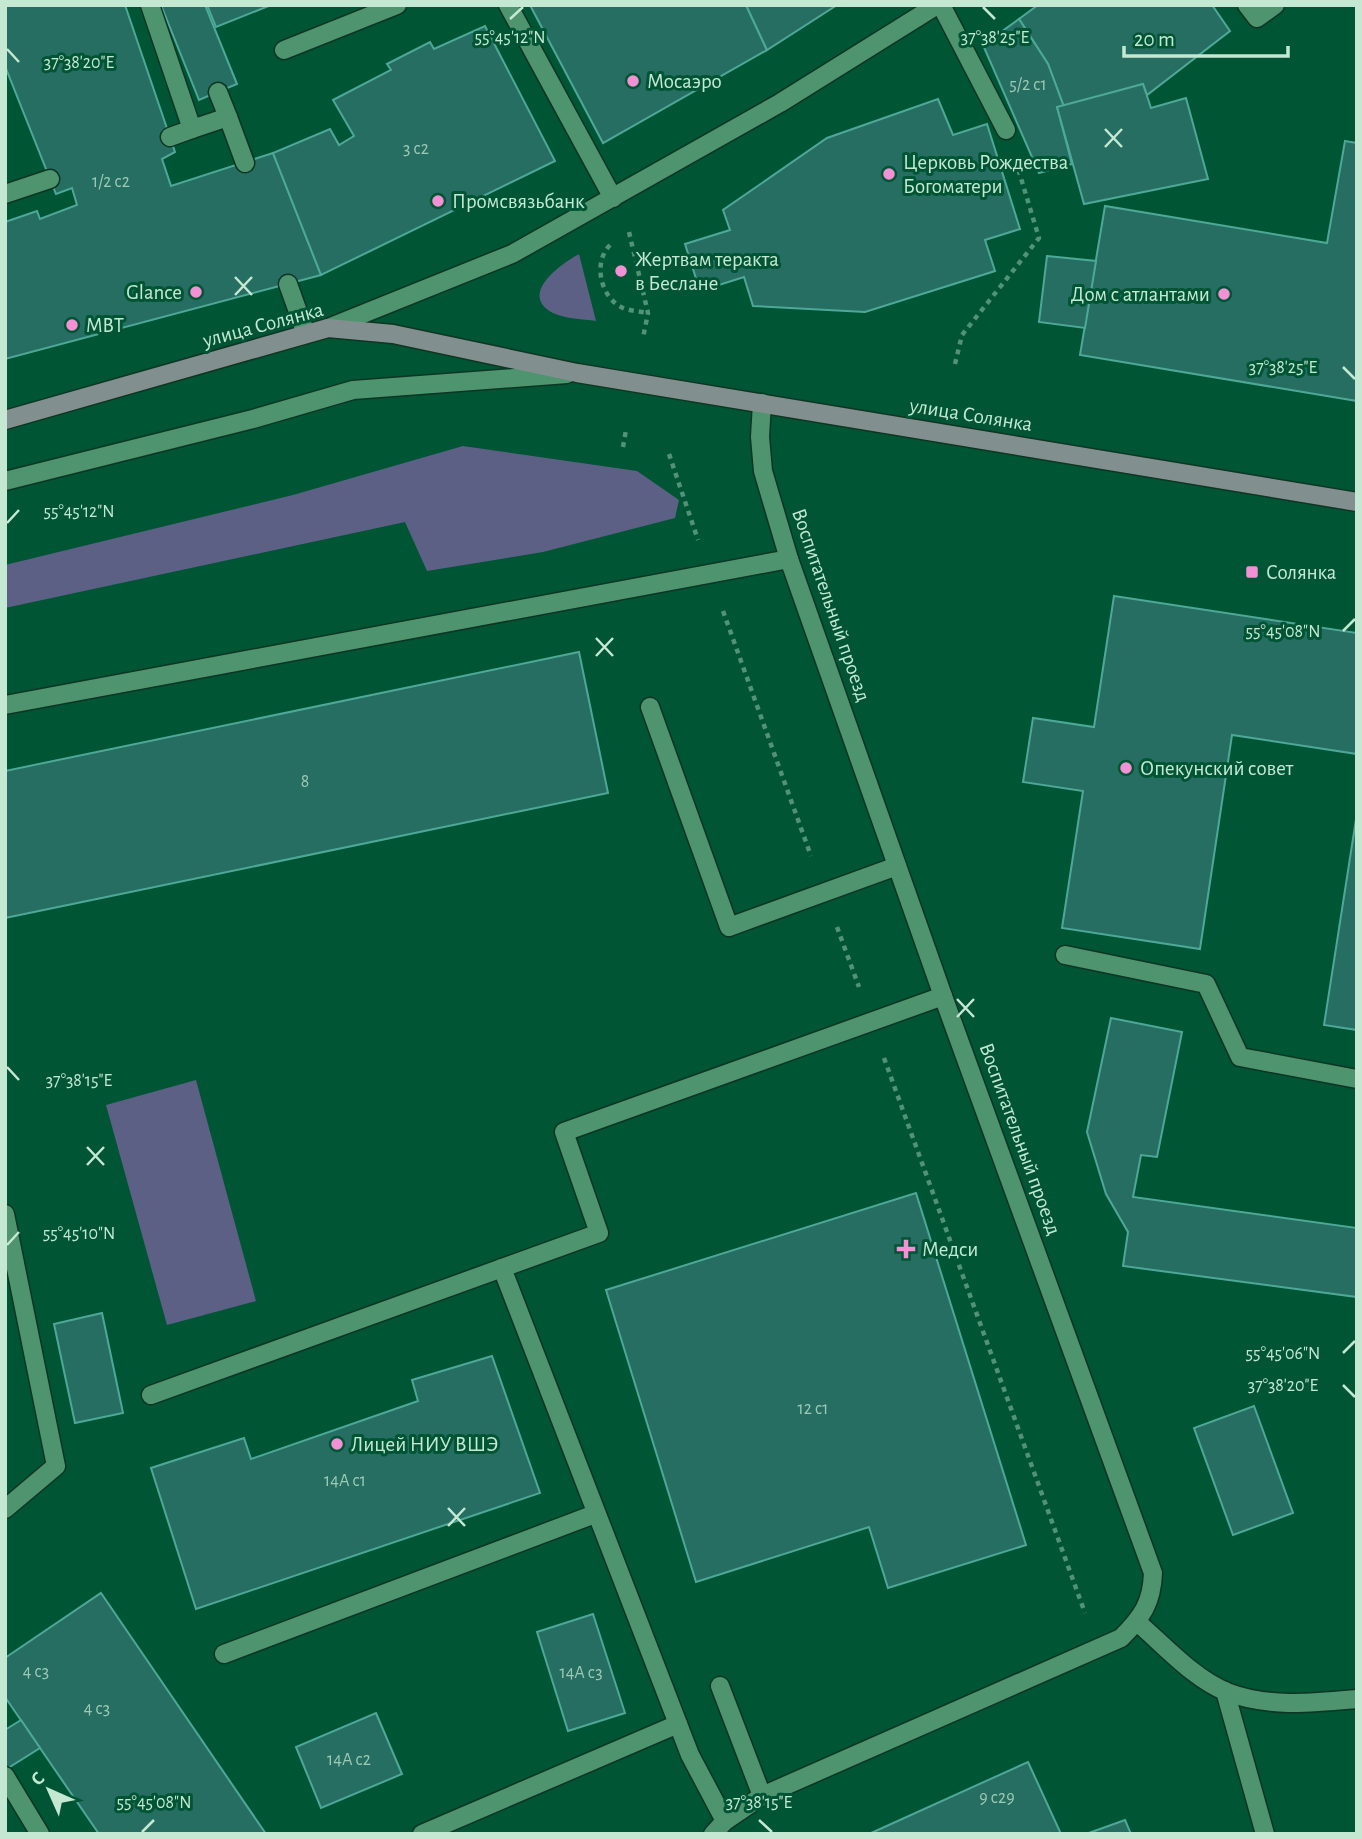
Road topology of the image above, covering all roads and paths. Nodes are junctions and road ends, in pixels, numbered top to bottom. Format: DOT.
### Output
graph roads {
  1 [pos="149,5"];
  2 [pos="397,5"];
  3 [pos="508,5"];
  4 [pos="939,5"];
  5 [pos="1247,5"];
  6 [pos="1275,5"];
  7 [pos="284,50"];
  8 [pos="218,92"];
  9 [pos="228,117"];
  10 [pos="192,129"];
  11 [pos="1006,130"];
  12 [pos="170,137"];
  13 [pos="245,163"];
  14 [pos="50,179"];
  15 [pos="5,194"];
  16 [pos="613,198"];
  17 [pos="622,235"];
  18 [pos="615,242"];
  19 [pos="288,284"];
  20 [pos="648,313"];
  21 [pos="328,328"];
  22 [pos="306,334"];
  23 [pos="643,338"];
  24 [pos="955,364"];
  25 [pos="577,373"];
  26 [pos="762,404"];
  27 [pos="5,420"];
  28 [pos="626,430"];
  29 [pos="623,447"];
  30 [pos="669,454"];
  31 [pos="5,481"];
  32 [pos="1357,502"];
  33 [pos="789,559"];
  34 [pos="709,573"];
  35 [pos="5,705"];
  36 [pos="650,707"];
  37 [pos="897,866"];
  38 [pos="824,892"];
  39 [pos="1065,955"];
  40 [pos="943,996"];
  41 [pos="871,1021"];
  42 [pos="1357,1079"];
  43 [pos="5,1213"];
  44 [pos="502,1268"];
  45 [pos="150,1395"];
  46 [pos="5,1509"];
  47 [pos="595,1514"];
  48 [pos="1138,1622"];
  49 [pos="1098,1650"];
  50 [pos="224,1654"];
  51 [pos="720,1686"];
  52 [pos="1225,1691"];
  53 [pos="1357,1699"];
  54 [pos="678,1724"];
  55 [pos="5,1776"];
  56 [pos="762,1796"];
  57 [pos="719,1827"];
  58 [pos="40,1834"];
  59 [pos="422,1834"];
  60 [pos="1265,1834"];
  1 -- 10 [label="street"];
  2 -- 7 [label="street"];
  3 -- 16 [label="street"];
  4 -- 11 [label="street"];
  4 -- 16 [label="street"];
  5 -- 6 [label="street"];
  8 -- 9 [label="street"];
  9 -- 10 [label="street"];
  9 -- 13 [label="street"];
  10 -- 12 [label="street"];
  11 -- 24 [label="path"];
  14 -- 15 [label="street"];
  16 -- 21 [label="street"];
  17 -- 20 [label="path"];
  18 -- 20 [label="path"];
  19 -- 22 [label="street"];
  20 -- 23 [label="path"];
  21 -- 22 [label="main road, улица Солянка"];
  21 -- 25 [label="main road, улица Солянка"];
  22 -- 27 [label="main road, улица Солянка"];
  25 -- 26 [label="main road, улица Солянка"];
  25 -- 31 [label="street, улица Солянка"];
  26 -- 32 [label="main road, улица Солянка"];
  26 -- 33 [label="street, Воспитательный проезд"];
  28 -- 29 [label="path"];
  30 -- 34 [label="path"];
  33 -- 34 [label="street"];
  33 -- 37 [label="street, Воспитательный проезд"];
  34 -- 35 [label="street"];
  34 -- 38 [label="path"];
  36 -- 38 [label="street"];
  37 -- 38 [label="street"];
  37 -- 40 [label="street, Воспитательный проезд"];
  38 -- 41 [label="path"];
  39 -- 42 [label="street"];
  40 -- 41 [label="street"];
  40 -- 48 [label="street, Воспитательный проезд"];
  41 -- 44 [label="street"];
  41 -- 49 [label="path"];
  43 -- 46 [label="street"];
  44 -- 45 [label="street"];
  44 -- 47 [label="street"];
  47 -- 50 [label="street"];
  47 -- 54 [label="street"];
  48 -- 49 [label="street"];
  48 -- 52 [label="street"];
  49 -- 56 [label="street"];
  51 -- 56 [label="street"];
  52 -- 53 [label="street"];
  52 -- 60 [label="street"];
  54 -- 57 [label="street"];
  54 -- 59 [label="street"];
  55 -- 58 [label="street"];
  56 -- 57 [label="street"];
}
